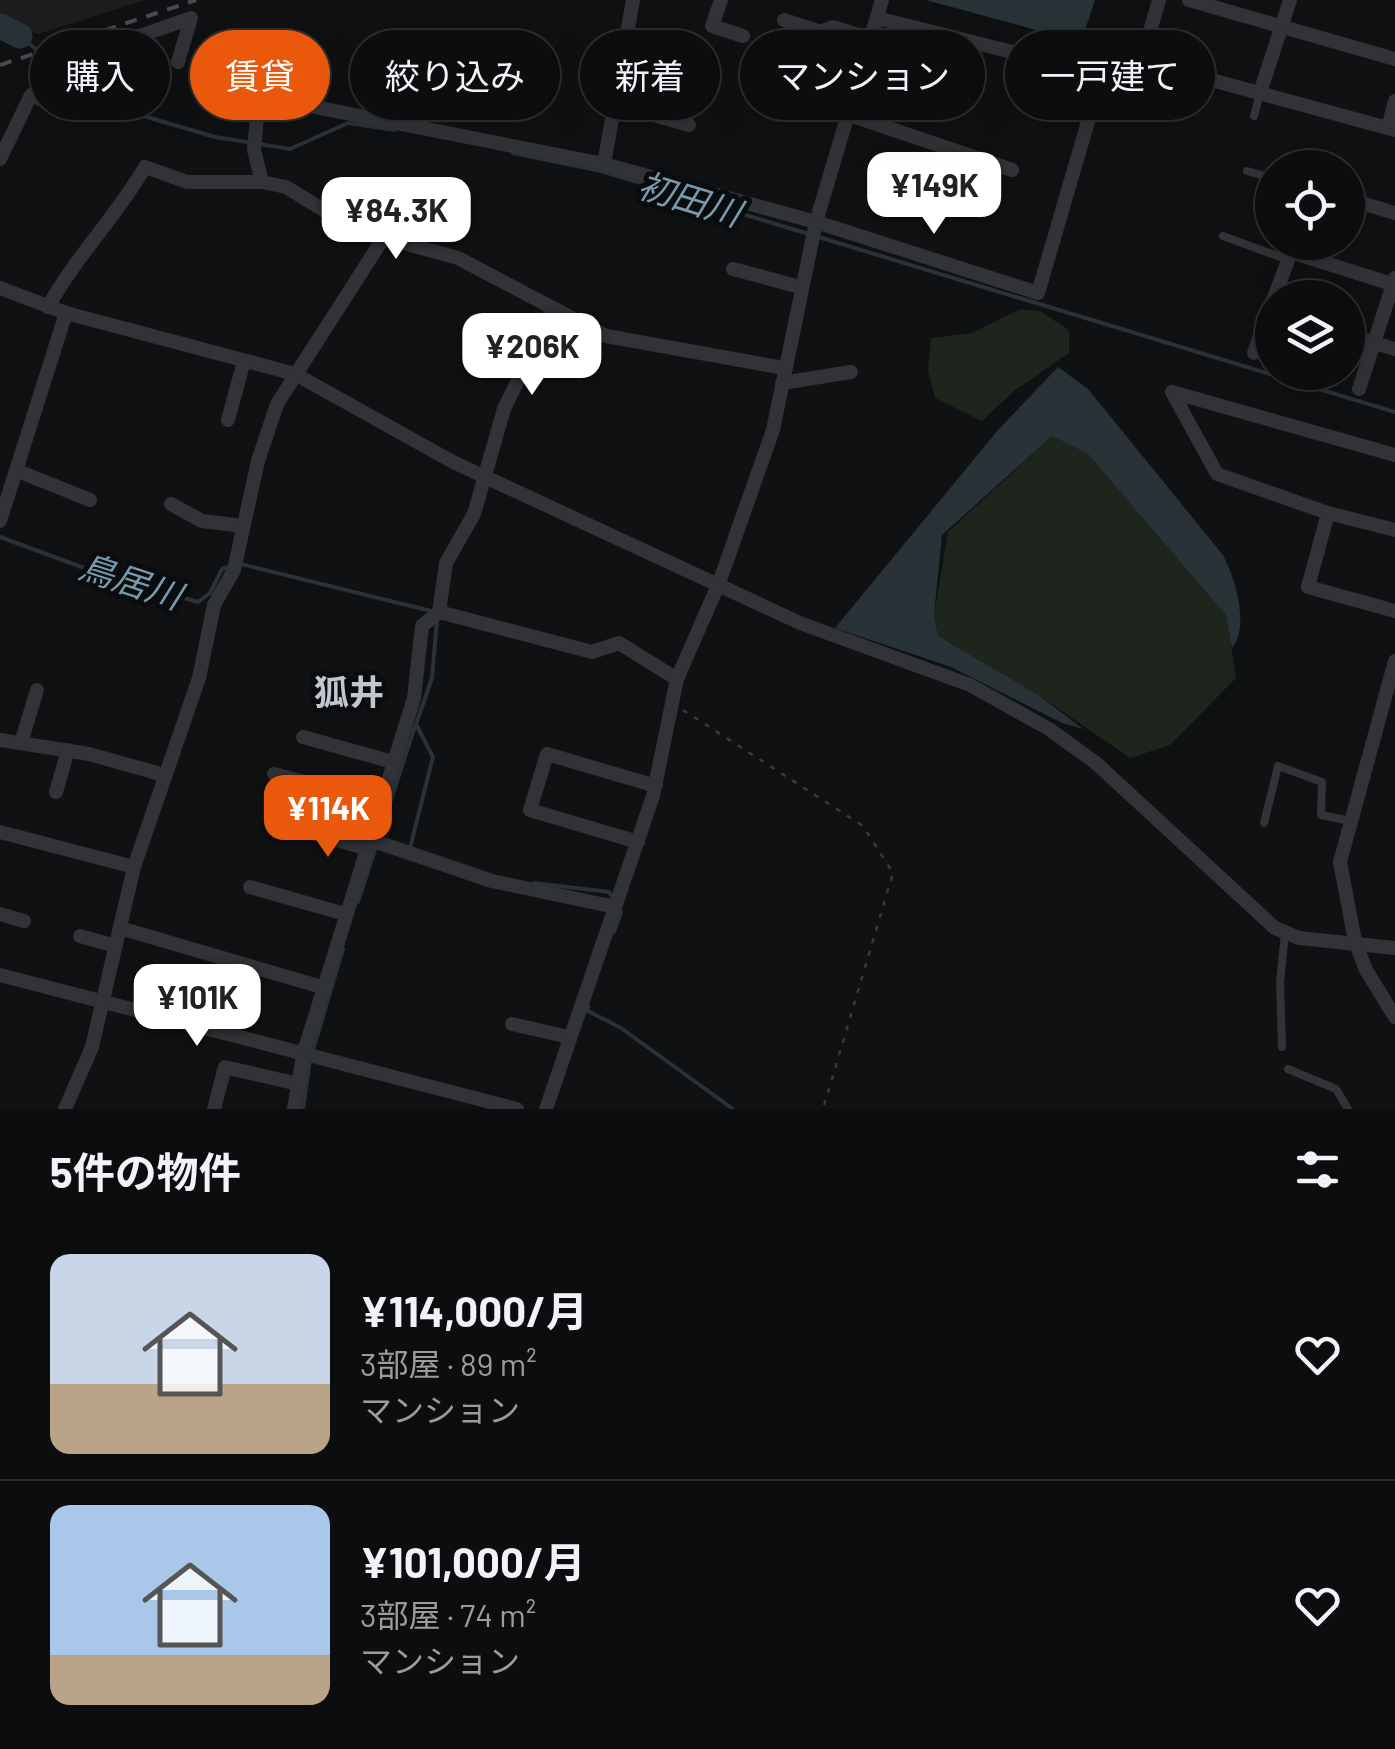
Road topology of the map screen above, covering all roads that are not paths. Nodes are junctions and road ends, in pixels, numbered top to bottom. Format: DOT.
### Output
graph roads {
  1 [pos="632,0"];
  2 [pos="720,0"];
  3 [pos="882,0"];
  4 [pos="1159,0"];
  5 [pos="1189,0"];
  6 [pos="1290,0"];
  7 [pos="877,18"];
  8 [pos="784,20"];
  9 [pos="1282,27"];
  10 [pos="157,30"];
  11 [pos="626,30"];
  12 [pos="815,30"];
  13 [pos="874,30"];
  14 [pos="1151,30"];
  15 [pos="740,35"];
  16 [pos="1005,50"];
  17 [pos="1395,59"];
  18 [pos="178,62"];
  19 [pos="1215,81"];
  20 [pos="1260,93"];
  21 [pos="30,97"];
  22 [pos="1395,101"];
  23 [pos="1254,116"];
  24 [pos="611,120"];
  25 [pos="674,120"];
  26 [pos="849,120"];
  27 [pos="862,120"];
  28 [pos="1088,120"];
  29 [pos="689,124"];
  30 [pos="1391,129"];
  31 [pos="1,152"];
  32 [pos="604,164"];
  33 [pos="1012,170"];
  34 [pos="1246,171"];
  35 [pos="1255,173"];
  36 [pos="262,182"];
  37 [pos="1365,204"];
  38 [pos="1395,214"];
  39 [pos="816,222"];
  40 [pos="1223,236"];
  41 [pos="384,237"];
  42 [pos="1255,243"];
  43 [pos="1320,260"];
  44 [pos="733,268"];
  45 [pos="1394,283"];
  46 [pos="800,287"];
  47 [pos="0,288"];
  48 [pos="48,307"];
  49 [pos="552,310"];
  50 [pos="66,313"];
  51 [pos="1365,340"];
  52 [pos="1372,342"];
  53 [pos="1395,350"];
  54 [pos="244,360"];
  55 [pos="1365,367"];
  56 [pos="851,372"];
  57 [pos="295,374"];
  58 [pos="783,375"];
  59 [pos="228,420"];
  60 [pos="1395,455"];
  61 [pos="18,471"];
  62 [pos="486,477"];
  63 [pos="90,500"];
  64 [pos="171,504"];
  65 [pos="1328,512"];
  66 [pos="0,521"];
  67 [pos="243,526"];
  68 [pos="1395,530"];
  69 [pos="719,583"];
  70 [pos="1395,610"];
  71 [pos="439,612"];
  72 [pos="1395,660"];
  73 [pos="677,680"];
  74 [pos="37,690"];
  75 [pos="303,738"];
  76 [pos="0,740"];
  77 [pos="21,743"];
  78 [pos="68,750"];
  79 [pos="392,762"];
  80 [pos="274,774"];
  81 [pos="164,775"];
  82 [pos="656,786"];
  83 [pos="56,792"];
  84 [pos="380,801"];
  85 [pos="1351,821"];
  86 [pos="1264,823"];
  87 [pos="302,830"];
  88 [pos="0,832"];
  89 [pos="638,842"];
  90 [pos="372,844"];
  91 [pos="134,868"];
  92 [pos="250,888"];
  93 [pos="616,903"];
  94 [pos="0,914"];
  95 [pos="345,914"];
  96 [pos="24,921"];
  97 [pos="120,928"];
  98 [pos="1285,934"];
  99 [pos="80,936"];
  100 [pos="1355,940"];
  101 [pos="116,946"];
  102 [pos="1395,948"];
  103 [pos="0,974"];
  104 [pos="326,988"];
  105 [pos="104,1001"];
  106 [pos="1395,1017"];
  107 [pos="512,1024"];
  108 [pos="568,1037"];
  109 [pos="1282,1047"];
  110 [pos="308,1056"];
  111 [pos="1288,1069"];
  112 [pos="298,1084"];
  113 [pos="65,1109"];
  114 [pos="214,1109"];
  115 [pos="294,1109"];
  116 [pos="517,1109"];
  117 [pos="546,1109"];
  118 [pos="1348,1109"];
  1 -- 11 [label="street"];
  2 -- 15 [label="street"];
  3 -- 7 [label="street"];
  4 -- 14 [label="street"];
  5 -- 9 [label="street"];
  6 -- 9 [label="street"];
  7 -- 13 [label="street"];
  7 -- 16 [label="street"];
  8 -- 12 [label="street"];
  9 -- 17 [label="street"];
  9 -- 20 [label="street"];
  10 -- 18 [label="street"];
  19 -- 20 [label="street"];
  20 -- 23 [label="lane"];
  20 -- 30 [label="street"];
  21 -- 31 [label="street"];
  22 -- 30 [label="street"];
  24 -- 32 [label="street"];
  25 -- 29 [label="street"];
  26 -- 39 [label="street"];
  27 -- 33 [label="street"];
  28 -- 39 [label="street"];
  32 -- 36 [label="street"];
  32 -- 39 [label="street"];
  34 -- 35 [label="lane"];
  36 -- 41 [label="street"];
  36 -- 48 [label="street"];
  37 -- 38 [label="street"];
  39 -- 46 [label="street"];
  40 -- 42 [label="lane"];
  41 -- 49 [label="street"];
  41 -- 57 [label="street"];
  43 -- 45 [label="street"];
  44 -- 46 [label="street"];
  45 -- 52 [label="street"];
  46 -- 58 [label="street"];
  47 -- 48 [label="street"];
  48 -- 50 [label="street"];
  49 -- 58 [label="street"];
  49 -- 62 [label="street"];
  50 -- 54 [label="street"];
  50 -- 61 [label="street"];
  51 -- 52 [label="street"];
  52 -- 53 [label="street"];
  52 -- 55 [label="street"];
  54 -- 57 [label="street"];
  54 -- 59 [label="street"];
  56 -- 58 [label="street"];
  57 -- 62 [label="street"];
  57 -- 67 [label="street"];
  58 -- 69 [label="street"];
  60 -- 65 [label="street"];
  61 -- 63 [label="street"];
  61 -- 66 [label="street"];
  62 -- 69 [label="street"];
  62 -- 71 [label="street"];
  64 -- 67 [label="street"];
  65 -- 68 [label="street"];
  65 -- 70 [label="street"];
  67 -- 81 [label="street"];
  69 -- 73 [label="street"];
  69 -- 98 [label="street"];
  71 -- 73 [label="street"];
  71 -- 79 [label="street"];
  72 -- 85 [label="street"];
  73 -- 82 [label="street"];
  74 -- 77 [label="street"];
  75 -- 79 [label="street"];
  76 -- 77 [label="street"];
  77 -- 78 [label="street"];
  78 -- 81 [label="street"];
  78 -- 83 [label="street"];
  79 -- 84 [label="street"];
  80 -- 84 [label="street"];
  81 -- 91 [label="street"];
  82 -- 89 [label="street"];
  82 -- 89 [label="street"];
  84 -- 90 [label="street"];
  85 -- 86 [label="lane"];
  85 -- 100 [label="street"];
  87 -- 90 [label="street"];
  88 -- 91 [label="street"];
  89 -- 93 [label="street"];
  90 -- 93 [label="street"];
  90 -- 95 [label="street"];
  91 -- 97 [label="street"];
  92 -- 95 [label="street"];
  93 -- 108 [label="street"];
  94 -- 96 [label="street"];
  95 -- 104 [label="street"];
  97 -- 101 [label="street"];
  97 -- 104 [label="street"];
  98 -- 100 [label="street"];
  98 -- 109 [label="lane"];
  99 -- 101 [label="street"];
  100 -- 102 [label="street"];
  100 -- 106 [label="street"];
  101 -- 105 [label="street"];
  103 -- 105 [label="street"];
  104 -- 110 [label="street"];
  105 -- 110 [label="street"];
  105 -- 113 [label="street"];
  107 -- 108 [label="street"];
  108 -- 117 [label="street"];
  110 -- 112 [label="street"];
  110 -- 116 [label="street"];
  111 -- 118 [label="lane"];
  112 -- 114 [label="street"];
  112 -- 115 [label="street"];
}
